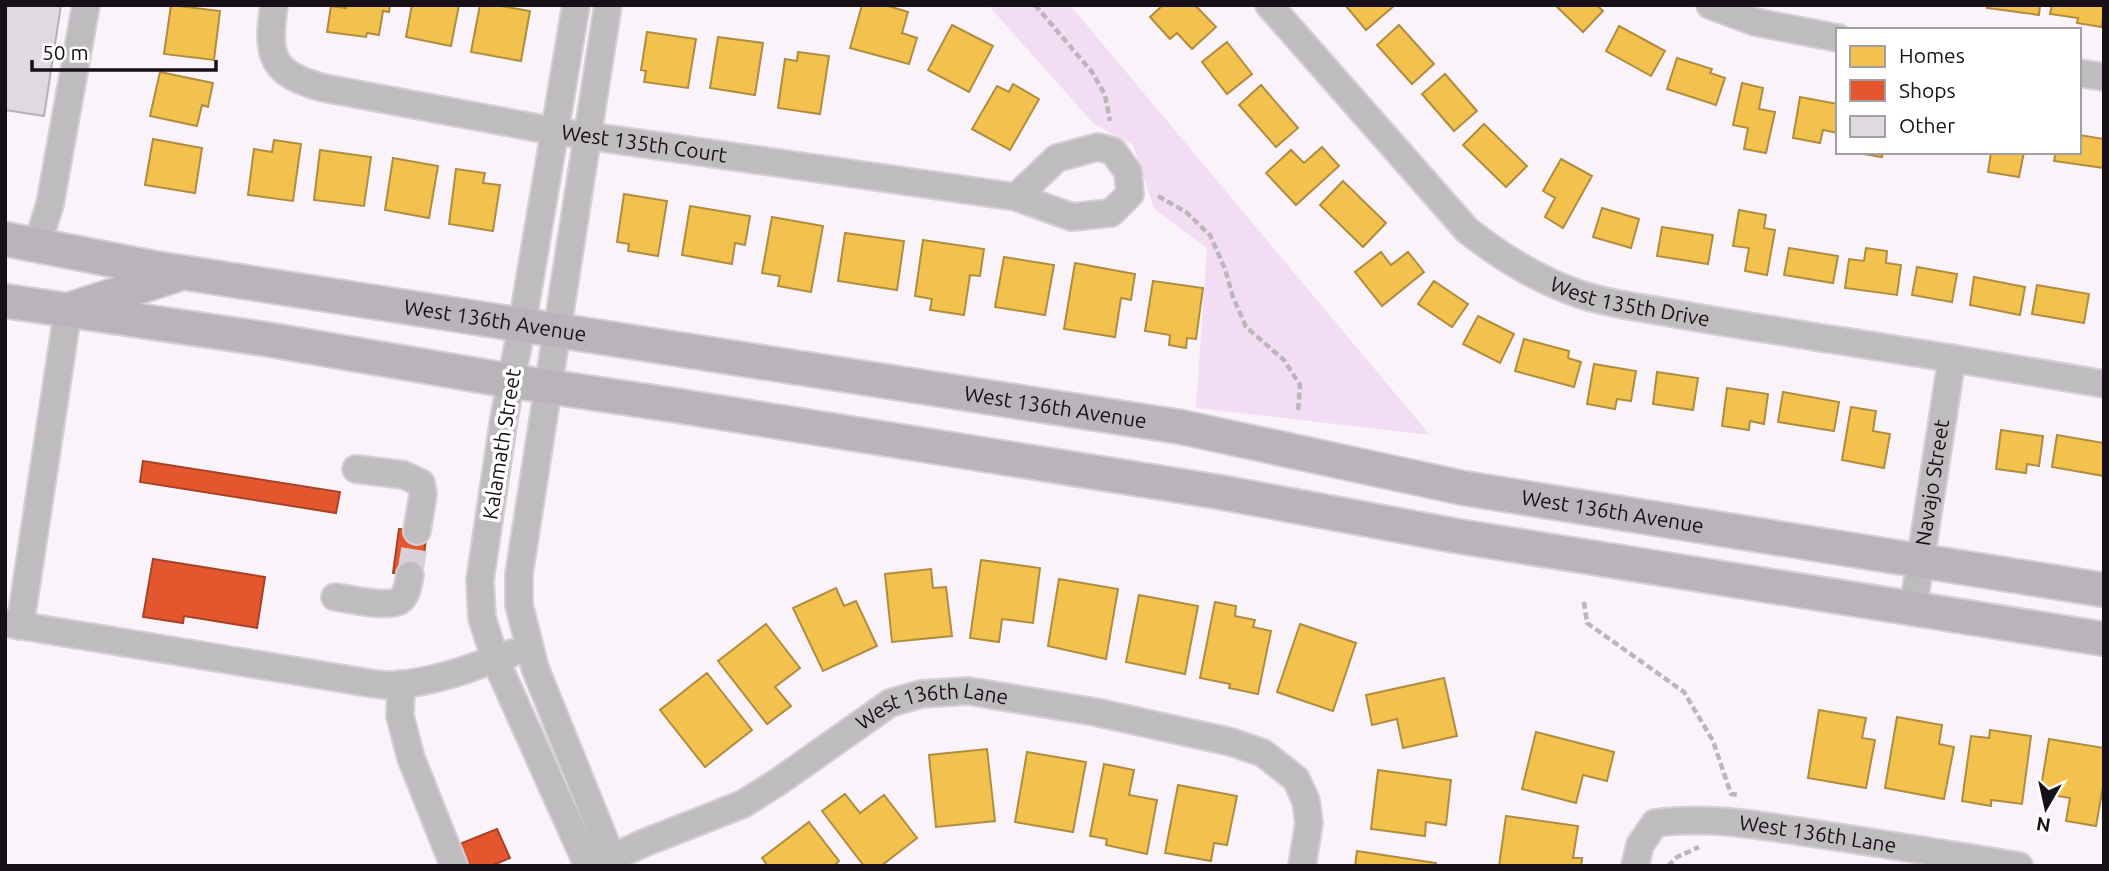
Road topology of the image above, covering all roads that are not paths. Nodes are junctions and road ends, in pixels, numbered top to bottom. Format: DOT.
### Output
graph roads {
  1 [pos="86,5"];
  2 [pos="274,5"];
  3 [pos="576,5"];
  4 [pos="608,5"];
  5 [pos="1269,5"];
  6 [pos="1710,5"];
  7 [pos="1836,38"];
  8 [pos="2081,73"];
  9 [pos="2104,77"];
  10 [pos="554,131"];
  11 [pos="587,136"];
  12 [pos="1016,197"];
  13 [pos="5,239"];
  14 [pos="37,246"];
  15 [pos="5,259"];
  16 [pos="182,273"];
  17 [pos="5,301"];
  18 [pos="68,310"];
  19 [pos="522,325"];
  20 [pos="558,331"];
  21 [pos="1952,358"];
  22 [pos="511,381"];
  23 [pos="2104,384"];
  24 [pos="550,387"];
  25 [pos="356,469"];
  26 [pos="417,531"];
  27 [pos="1920,561"];
  28 [pos="410,575"];
  29 [pos="2104,590"];
  30 [pos="335,597"];
  31 [pos="1913,609"];
  32 [pos="13,624"];
  33 [pos="2104,639"];
  34 [pos="528,647"];
  35 [pos="495,659"];
  36 [pos="401,684"];
  37 [pos="1933,859"];
  38 [pos="602,864"];
  39 [pos="454,866"];
  40 [pos="1302,866"];
  41 [pos="1635,866"];
  42 [pos="2019,866"];
  1 -- 14 [label="street"];
  2 -- 10 [label="street, West 135th Court"];
  3 -- 10 [label="street, Kalamath Street"];
  4 -- 11 [label="street, Kalamath Street"];
  5 -- 21 [label="street, West 135th Drive"];
  6 -- 7 [label="street"];
  8 -- 9 [label="street"];
  10 -- 11 [label="street, West 135th Court"];
  10 -- 19 [label="street, Kalamath Street"];
  11 -- 12 [label="street, West 135th Court"];
  11 -- 20 [label="street, Kalamath Street"];
  13 -- 14 [label="main road, West 136th Avenue"];
  14 -- 15 [label="main road"];
  14 -- 16 [label="main road, West 136th Avenue"];
  16 -- 18 [label="main road"];
  16 -- 19 [label="main road, West 136th Avenue"];
  17 -- 18 [label="main road"];
  18 -- 22 [label="main road"];
  18 -- 32 [label="street"];
  19 -- 20 [label="main road, West 136th Avenue"];
  19 -- 22 [label="street, Kalamath Street"];
  20 -- 24 [label="street, Kalamath Street"];
  20 -- 27 [label="main road, West 136th Avenue"];
  21 -- 23 [label="street, West 135th Drive"];
  21 -- 27 [label="street, Navajo Street"];
  22 -- 24 [label="main road"];
  22 -- 35 [label="street, Kalamath Street"];
  24 -- 31 [label="main road"];
  24 -- 34 [label="street, Kalamath Street"];
  25 -- 26 [label="street"];
  27 -- 29 [label="main road, West 136th Avenue"];
  27 -- 31 [label="street, Navajo Street"];
  28 -- 30 [label="street"];
  31 -- 33 [label="main road"];
  32 -- 36 [label="street"];
  34 -- 35 [label="street"];
  34 -- 38 [label="street, Kalamath Street"];
  35 -- 36 [label="street"];
  35 -- 38 [label="street, Kalamath Street"];
  36 -- 39 [label="street"];
  37 -- 41 [label="street, West 136th Lane"];
  37 -- 42 [label="street, West 136th Lane"];
  38 -- 40 [label="street, West 136th Lane"];
}
